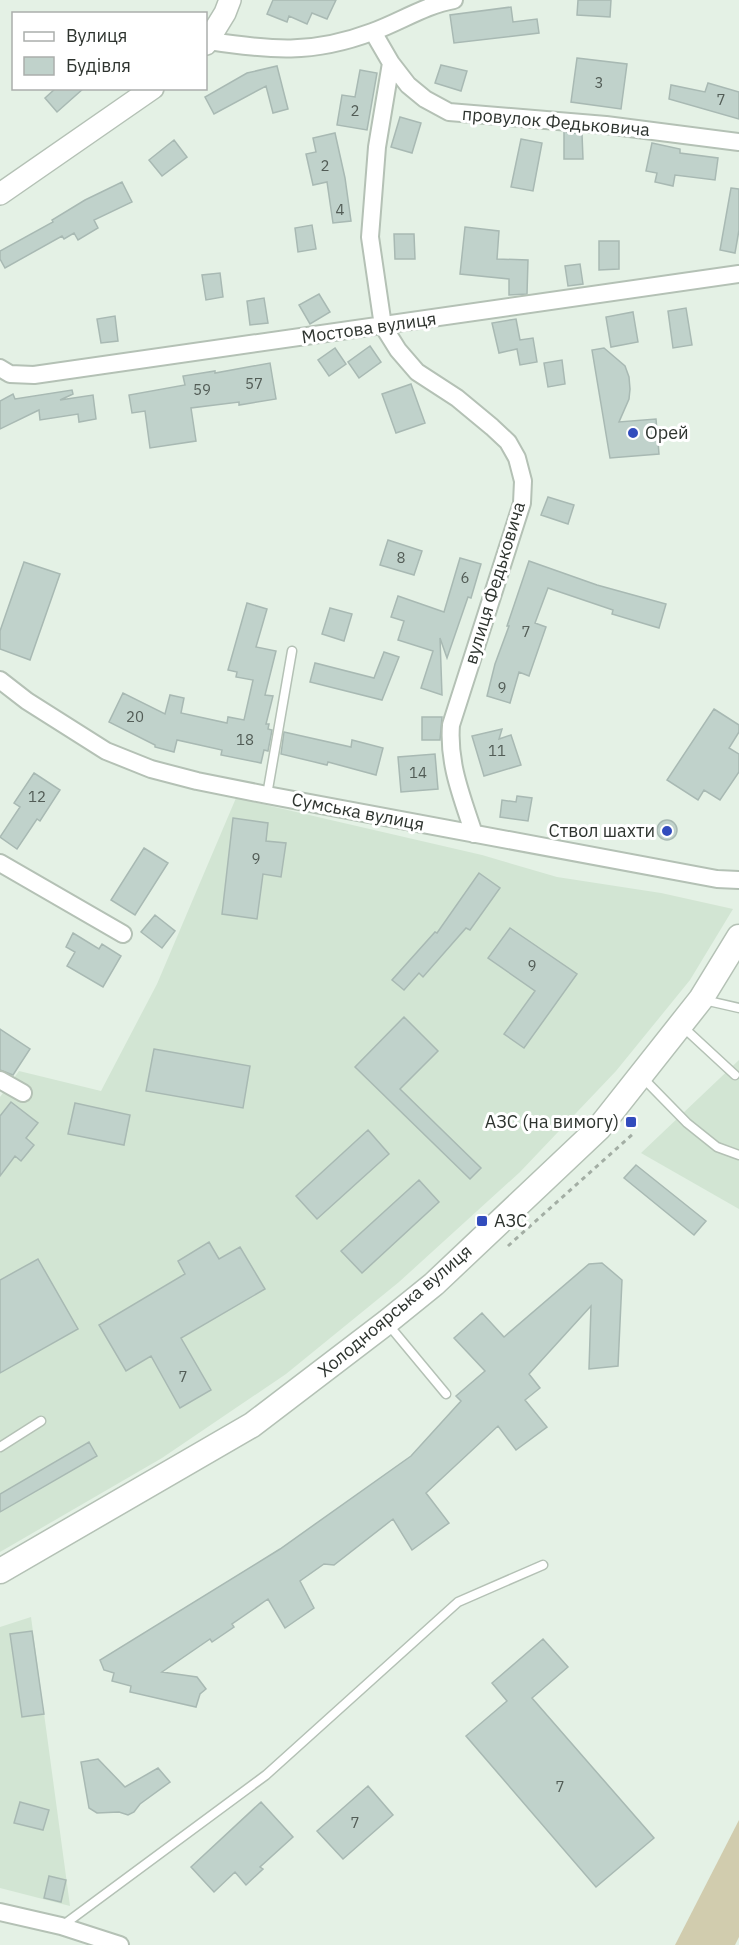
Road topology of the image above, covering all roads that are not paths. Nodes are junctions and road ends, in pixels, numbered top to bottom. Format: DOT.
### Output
graph roads {
  1 [pos="230,0"];
  2 [pos="454,0"];
  3 [pos="373,32"];
  4 [pos="207,42"];
  5 [pos="391,63"];
  6 [pos="150,90"];
  7 [pos="739,142"];
  8 [pos="0,194"];
  9 [pos="739,274"];
  10 [pos="383,326"];
  11 [pos="0,368"];
  12 [pos="292,651"];
  13 [pos="0,680"];
  14 [pos="267,795"];
  15 [pos="474,834"];
  16 [pos="0,863"];
  17 [pos="739,880"];
  18 [pos="123,934"];
  19 [pos="739,938"];
  20 [pos="701,999"];
  21 [pos="739,1008"];
  22 [pos="681,1024"];
  23 [pos="641,1075"];
  24 [pos="735,1075"];
  25 [pos="0,1080"];
  26 [pos="23,1093"];
  27 [pos="739,1155"];
  28 [pos="387,1323"];
  29 [pos="446,1394"];
  30 [pos="41,1421"];
  31 [pos="0,1446"];
  32 [pos="543,1565"];
  33 [pos="0,1571"];
  34 [pos="0,1912"];
  35 [pos="61,1926"];
  36 [pos="120,1945"];
  1 -- 4 [label="street"];
  2 -- 3 [label="street"];
  3 -- 4 [label="street"];
  3 -- 5 [label="street, провулок Федьковича"];
  5 -- 7 [label="street, провулок Федьковича"];
  5 -- 10 [label="street, вулиця Федьковича"];
  6 -- 8 [label="street"];
  9 -- 10 [label="street, Мостова вулиця"];
  10 -- 11 [label="street, Мостова вулиця"];
  10 -- 15 [label="street, вулиця Федьковича"];
  12 -- 14 [label="lane"];
  13 -- 14 [label="street, Сумська вулиця"];
  14 -- 15 [label="street, Сумська вулиця"];
  15 -- 17 [label="street, Сумська вулиця"];
  16 -- 18 [label="street"];
  19 -- 20 [label="main road, Холодноярська вулиця"];
  20 -- 21 [label="lane"];
  20 -- 22 [label="main road, Холодноярська вулиця"];
  22 -- 23 [label="main road, Холодноярська вулиця"];
  22 -- 24 [label="lane"];
  23 -- 27 [label="lane"];
  23 -- 28 [label="main road, Холодноярська вулиця"];
  25 -- 26 [label="street"];
  28 -- 29 [label="lane"];
  28 -- 33 [label="main road, Холодноярська вулиця"];
  30 -- 31 [label="lane"];
  32 -- 35 [label="lane"];
  34 -- 35 [label="street"];
  35 -- 36 [label="street"];
}
